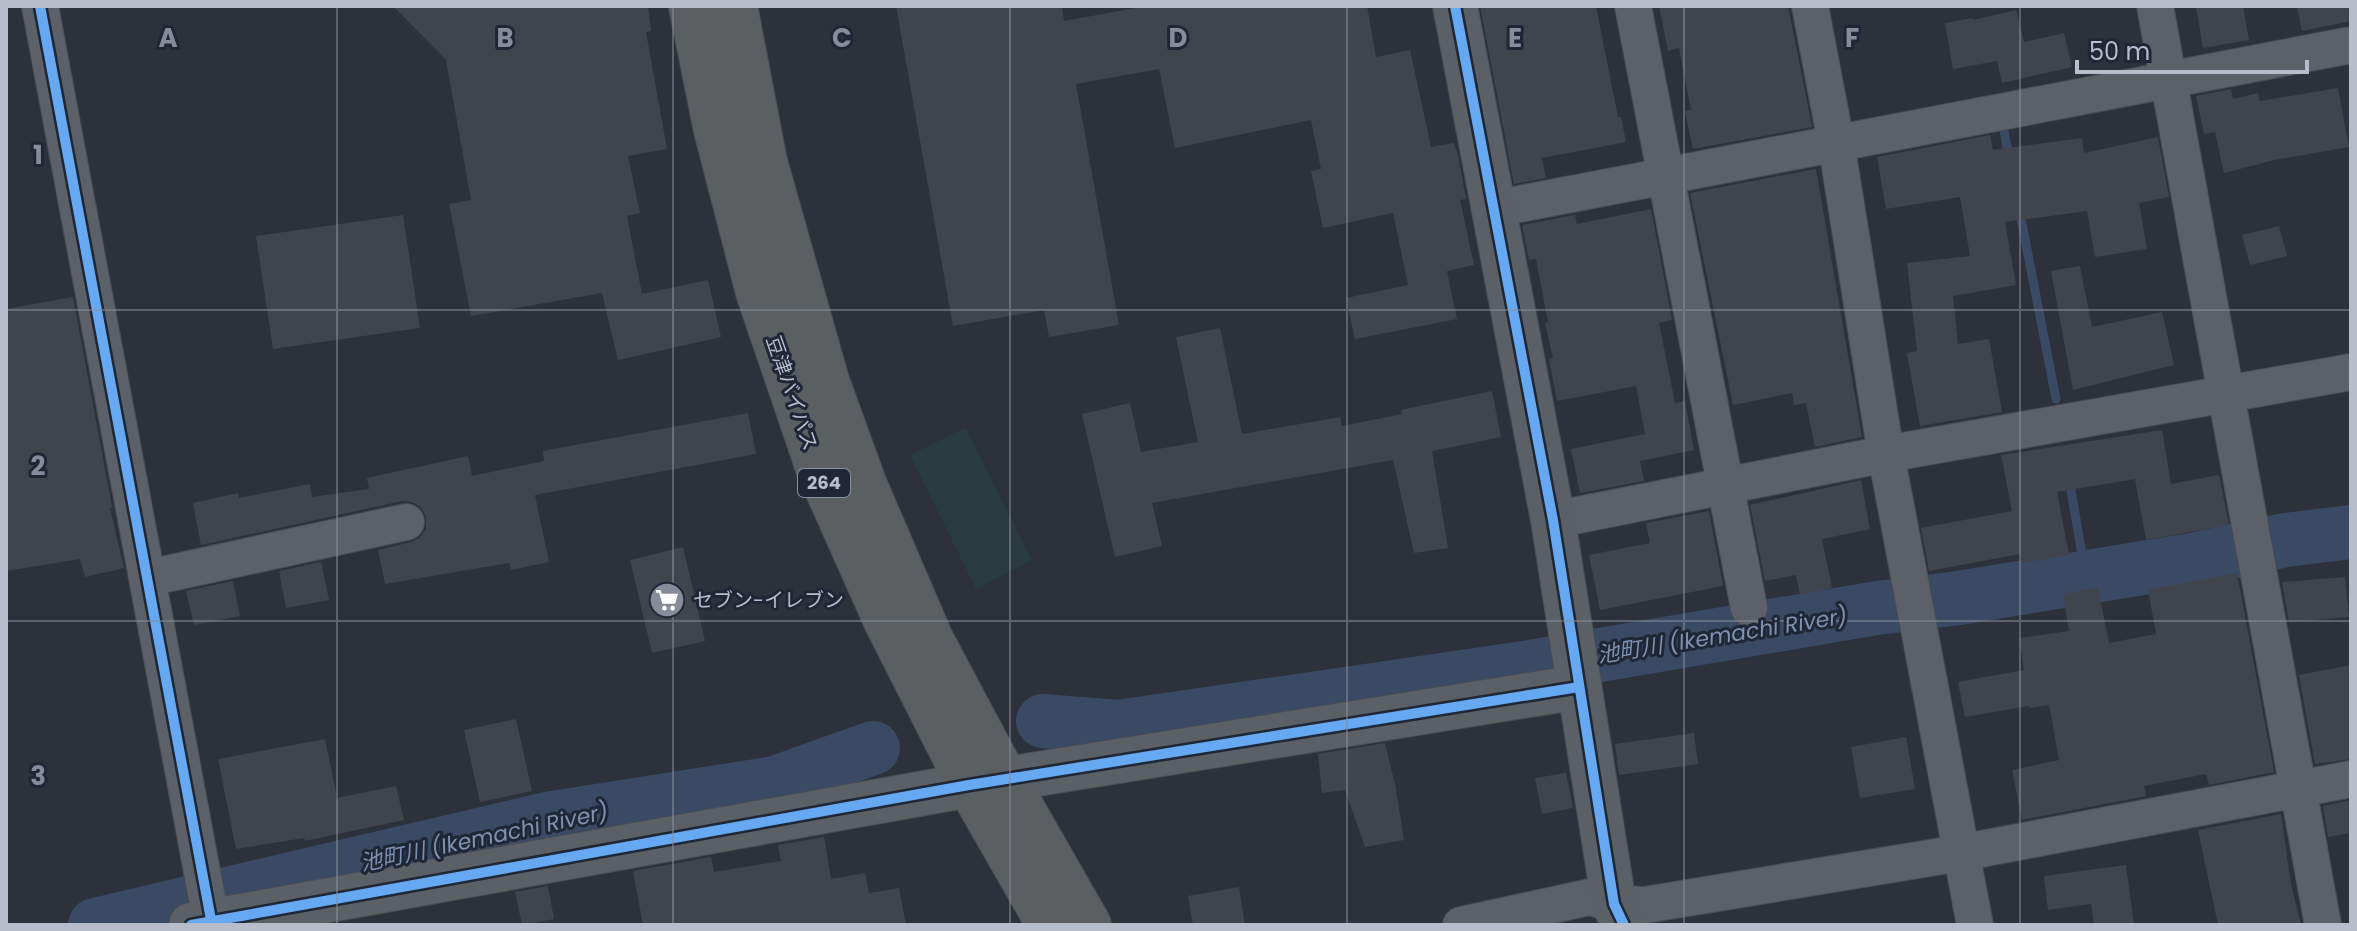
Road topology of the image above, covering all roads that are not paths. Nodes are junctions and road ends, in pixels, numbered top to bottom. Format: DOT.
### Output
graph roads {
  1 [pos="40,6"];
  2 [pos="691,6"];
  3 [pos="735,6"];
  4 [pos="1455,6"];
  5 [pos="1633,6"];
  6 [pos="1810,6"];
  7 [pos="2155,6"];
  8 [pos="2351,45"];
  9 [pos="2170,82"];
  10 [pos="1836,142"];
  11 [pos="1666,175"];
  12 [pos="1493,209"];
  13 [pos="2351,372"];
  14 [pos="2225,393"];
  15 [pos="1886,454"];
  16 [pos="1727,485"];
  17 [pos="1553,520"];
  18 [pos="406,522"];
  19 [pos="148,578"];
  20 [pos="1749,608"];
  21 [pos="1579,687"];
  22 [pos="2351,779"];
  23 [pos="988,782"];
  24 [pos="2297,789"];
  25 [pos="1960,853"];
  26 [pos="1619,915"];
  27 [pos="205,924"];
  28 [pos="1049,925"];
  29 [pos="1089,925"];
  30 [pos="1461,925"];
  31 [pos="1975,925"];
  32 [pos="2323,925"];
  1 -- 19 [label="street"];
  2 -- 23 [label="highway, 豆津バイパス / 264"];
  3 -- 23 [label="highway, 豆津バイパス / 264"];
  4 -- 12 [label="street"];
  5 -- 11 [label="street"];
  6 -- 10 [label="street"];
  7 -- 9 [label="street"];
  8 -- 9 [label="street"];
  9 -- 10 [label="street"];
  9 -- 14 [label="street"];
  10 -- 11 [label="street"];
  10 -- 15 [label="street"];
  11 -- 12 [label="street"];
  11 -- 16 [label="street"];
  12 -- 17 [label="street"];
  13 -- 14 [label="street"];
  14 -- 15 [label="street"];
  14 -- 24 [label="street"];
  15 -- 16 [label="street"];
  15 -- 25 [label="street"];
  16 -- 17 [label="street"];
  16 -- 20 [label="street"];
  17 -- 21 [label="street"];
  18 -- 19 [label="street"];
  19 -- 27 [label="street"];
  21 -- 23 [label="street"];
  21 -- 26 [label="street"];
  22 -- 24 [label="street"];
  23 -- 27 [label="street"];
  23 -- 28 [label="highway, 豆津バイパス / 264"];
  23 -- 29 [label="highway, 豆津バイパス / 264"];
  24 -- 25 [label="street"];
  24 -- 32 [label="street"];
  25 -- 26 [label="street"];
  25 -- 31 [label="street"];
  26 -- 30 [label="street"];
}
